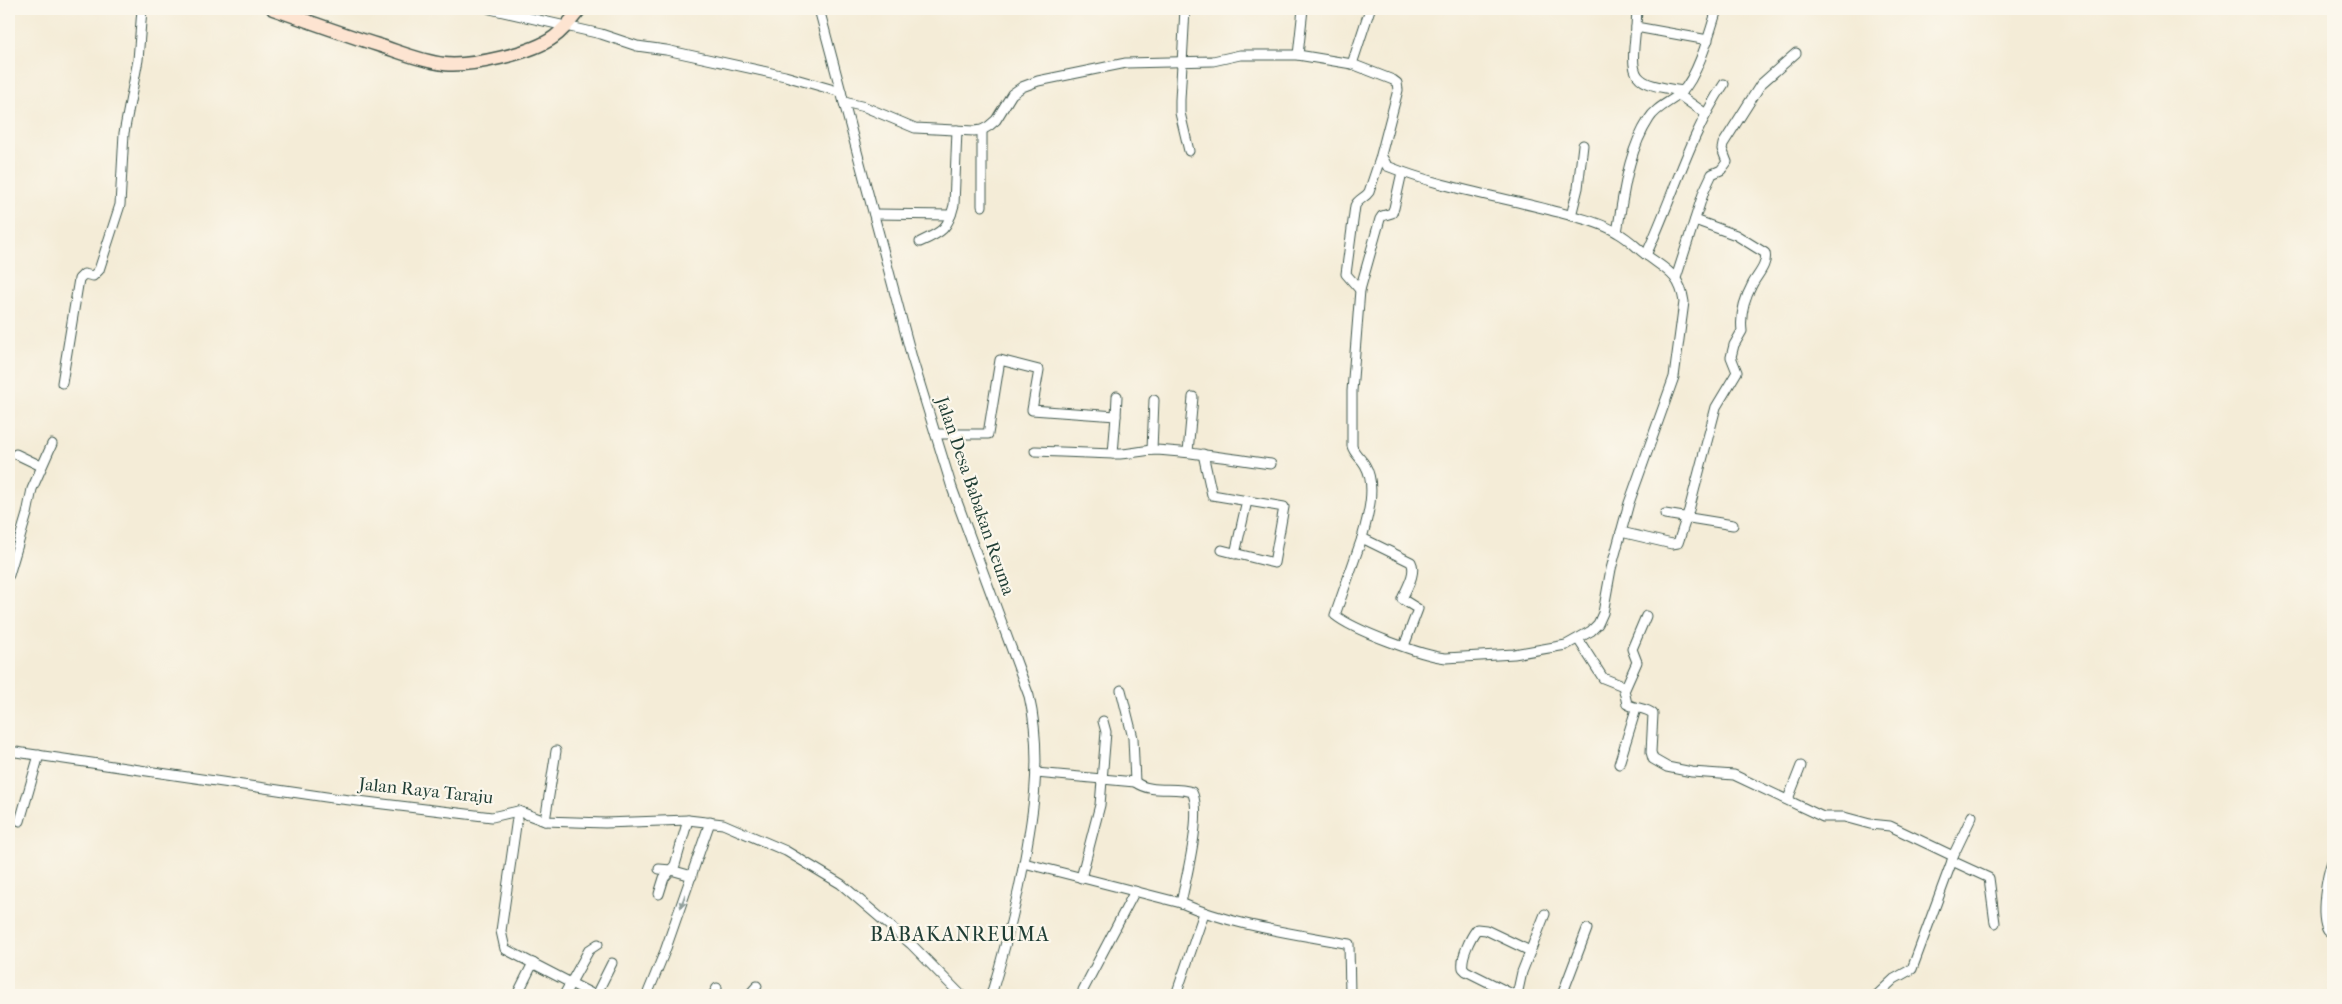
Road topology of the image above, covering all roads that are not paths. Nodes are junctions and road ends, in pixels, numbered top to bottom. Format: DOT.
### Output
graph roads {
  1 [pos="142,9"];
  2 [pos="273,9"];
  3 [pos="490,9"];
  4 [pos="580,9"];
  5 [pos="819,9"];
  6 [pos="1186,9"];
  7 [pos="1303,9"];
  8 [pos="1370,9"];
  9 [pos="1637,9"];
  10 [pos="1716,9"];
  11 [pos="568,26"];
  12 [pos="1636,27"];
  13 [pos="1708,40"];
  14 [pos="1796,53"];
  15 [pos="1298,55"];
  16 [pos="1182,60"];
  17 [pos="1352,64"];
  18 [pos="1724,84"];
  19 [pos="841,92"];
  20 [pos="1681,93"];
  21 [pos="844,102"];
  22 [pos="1706,114"];
  23 [pos="957,130"];
  24 [pos="982,130"];
  25 [pos="1583,145"];
  26 [pos="1189,151"];
  27 [pos="1381,155"];
  28 [pos="1402,172"];
  29 [pos="982,206"];
  30 [pos="874,214"];
  31 [pos="951,215"];
  32 [pos="1571,216"];
  33 [pos="1694,220"];
  34 [pos="1618,232"];
  35 [pos="920,242"];
  36 [pos="1646,254"];
  37 [pos="1676,278"];
  38 [pos="1360,290"];
  39 [pos="62,383"];
  40 [pos="1117,396"];
  41 [pos="1193,397"];
  42 [pos="1154,400"];
  43 [pos="1116,416"];
  44 [pos="936,434"];
  45 [pos="52,444"];
  46 [pos="1152,450"];
  47 [pos="1035,451"];
  48 [pos="1188,452"];
  49 [pos="16,454"];
  50 [pos="1113,454"];
  51 [pos="1203,454"];
  52 [pos="1271,464"];
  53 [pos="41,466"];
  54 [pos="1247,501"];
  55 [pos="1665,514"];
  56 [pos="1686,518"];
  57 [pos="1733,525"];
  58 [pos="1621,532"];
  59 [pos="1362,538"];
  60 [pos="1222,550"];
  61 [pos="1235,554"];
  62 [pos="9,575"];
  63 [pos="1646,616"];
  64 [pos="1578,639"];
  65 [pos="1404,646"];
  66 [pos="1625,689"];
  67 [pos="1121,690"];
  68 [pos="1636,708"];
  69 [pos="1103,721"];
  70 [pos="9,751"];
  71 [pos="556,751"];
  72 [pos="38,756"];
  73 [pos="1619,764"];
  74 [pos="1801,766"];
  75 [pos="1036,772"];
  76 [pos="1102,780"];
  77 [pos="1135,782"];
  78 [pos="1788,799"];
  79 [pos="518,811"];
  80 [pos="1972,816"];
  81 [pos="688,820"];
  82 [pos="20,821"];
  83 [pos="545,821"];
  84 [pos="710,822"];
  85 [pos="1953,858"];
  86 [pos="2333,859"];
  87 [pos="1024,863"];
  88 [pos="659,869"];
  89 [pos="671,870"];
  90 [pos="692,876"];
  91 [pos="1081,878"];
  92 [pos="1135,891"];
  93 [pos="658,894"];
  94 [pos="1182,903"];
  95 [pos="1204,913"];
  96 [pos="1545,914"];
  97 [pos="1995,922"];
  98 [pos="1587,929"];
  99 [pos="2333,933"];
  100 [pos="598,944"];
  101 [pos="1530,951"];
  102 [pos="533,963"];
  103 [pos="612,963"];
  104 [pos="572,983"];
  105 [pos="757,986"];
  106 [pos="517,995"];
  107 [pos="564,995"];
  108 [pos="595,995"];
  109 [pos="647,995"];
  110 [pos="749,995"];
  111 [pos="961,995"];
  112 [pos="991,995"];
  113 [pos="1083,995"];
  114 [pos="1176,995"];
  115 [pos="1350,995"];
  116 [pos="1516,995"];
  117 [pos="1562,995"];
  118 [pos="1877,995"];
  1 -- 39 [label="street"];
  2 -- 11 [label="main road"];
  3 -- 11 [label="street"];
  4 -- 11 [label="main road"];
  5 -- 19 [label="street, Jalan Desa Babakan Reuma"];
  6 -- 16 [label="street"];
  7 -- 15 [label="street"];
  8 -- 17 [label="street"];
  9 -- 12 [label="street"];
  10 -- 13 [label="street"];
  11 -- 19 [label="street"];
  12 -- 13 [label="street"];
  12 -- 20 [label="street"];
  13 -- 20 [label="street"];
  14 -- 33 [label="street"];
  15 -- 16 [label="street"];
  15 -- 17 [label="street"];
  16 -- 24 [label="street"];
  16 -- 26 [label="street"];
  17 -- 27 [label="street"];
  18 -- 22 [label="street"];
  19 -- 21 [label="street, Jalan Desa Babakan Reuma"];
  20 -- 22 [label="street"];
  20 -- 34 [label="street"];
  21 -- 23 [label="street"];
  21 -- 30 [label="street, Jalan Desa Babakan Reuma"];
  22 -- 36 [label="street"];
  23 -- 24 [label="street"];
  23 -- 31 [label="street"];
  24 -- 29 [label="street"];
  25 -- 32 [label="street"];
  27 -- 28 [label="street"];
  27 -- 38 [label="street"];
  28 -- 32 [label="street"];
  28 -- 38 [label="street"];
  30 -- 31 [label="street"];
  30 -- 44 [label="street, Jalan Desa Babakan Reuma"];
  31 -- 35 [label="street"];
  32 -- 34 [label="street"];
  33 -- 37 [label="street"];
  33 -- 56 [label="street"];
  34 -- 36 [label="street"];
  36 -- 37 [label="street"];
  37 -- 58 [label="street"];
  38 -- 59 [label="street"];
  40 -- 43 [label="street"];
  41 -- 48 [label="street"];
  42 -- 46 [label="street"];
  43 -- 44 [label="street"];
  43 -- 50 [label="street"];
  44 -- 75 [label="street, Jalan Desa Babakan Reuma"];
  45 -- 53 [label="street"];
  46 -- 48 [label="street"];
  46 -- 50 [label="street"];
  47 -- 50 [label="street"];
  48 -- 51 [label="street"];
  49 -- 53 [label="street"];
  51 -- 52 [label="street"];
  51 -- 54 [label="street"];
  53 -- 62 [label="street"];
  54 -- 61 [label="street"];
  54 -- 61 [label="street"];
  55 -- 56 [label="street"];
  56 -- 57 [label="street"];
  56 -- 58 [label="street"];
  58 -- 64 [label="street"];
  59 -- 65 [label="street"];
  59 -- 65 [label="street"];
  60 -- 61 [label="street"];
  63 -- 66 [label="street"];
  64 -- 65 [label="street"];
  64 -- 66 [label="street"];
  66 -- 68 [label="street"];
  67 -- 77 [label="street"];
  68 -- 73 [label="street"];
  68 -- 78 [label="street"];
  69 -- 76 [label="street"];
  70 -- 72 [label="street, Jalan Raya Taraju"];
  71 -- 83 [label="street"];
  72 -- 79 [label="street, Jalan Raya Taraju"];
  72 -- 82 [label="street"];
  74 -- 78 [label="street"];
  75 -- 76 [label="street"];
  75 -- 87 [label="street, Jalan Desa Babakan Reuma"];
  76 -- 77 [label="street"];
  76 -- 91 [label="street"];
  77 -- 94 [label="street"];
  78 -- 85 [label="street"];
  79 -- 83 [label="street, Jalan Raya Taraju"];
  79 -- 102 [label="street"];
  80 -- 85 [label="street"];
  81 -- 83 [label="street, Jalan Raya Taraju"];
  81 -- 84 [label="street, Jalan Raya Taraju"];
  81 -- 89 [label="street"];
  84 -- 90 [label="street"];
  84 -- 111 [label="street, Jalan Raya Taraju"];
  85 -- 97 [label="street"];
  85 -- 118 [label="street"];
  86 -- 99 [label="street"];
  87 -- 91 [label="street"];
  87 -- 112 [label="street, Jalan Desa Babakan Reuma"];
  88 -- 89 [label="street"];
  89 -- 90 [label="street"];
  89 -- 93 [label="street"];
  90 -- 109 [label="street, one-way"];
  91 -- 92 [label="street"];
  92 -- 94 [label="street"];
  92 -- 113 [label="street"];
  94 -- 95 [label="street"];
  95 -- 114 [label="street"];
  95 -- 115 [label="street"];
  96 -- 101 [label="street"];
  98 -- 117 [label="street"];
  100 -- 104 [label="street"];
  101 -- 116 [label="street"];
  101 -- 116 [label="street"];
  102 -- 104 [label="street"];
  102 -- 106 [label="street"];
  103 -- 108 [label="street"];
  104 -- 107 [label="street"];
  104 -- 108 [label="street"];
  105 -- 110 [label="street"];
}
